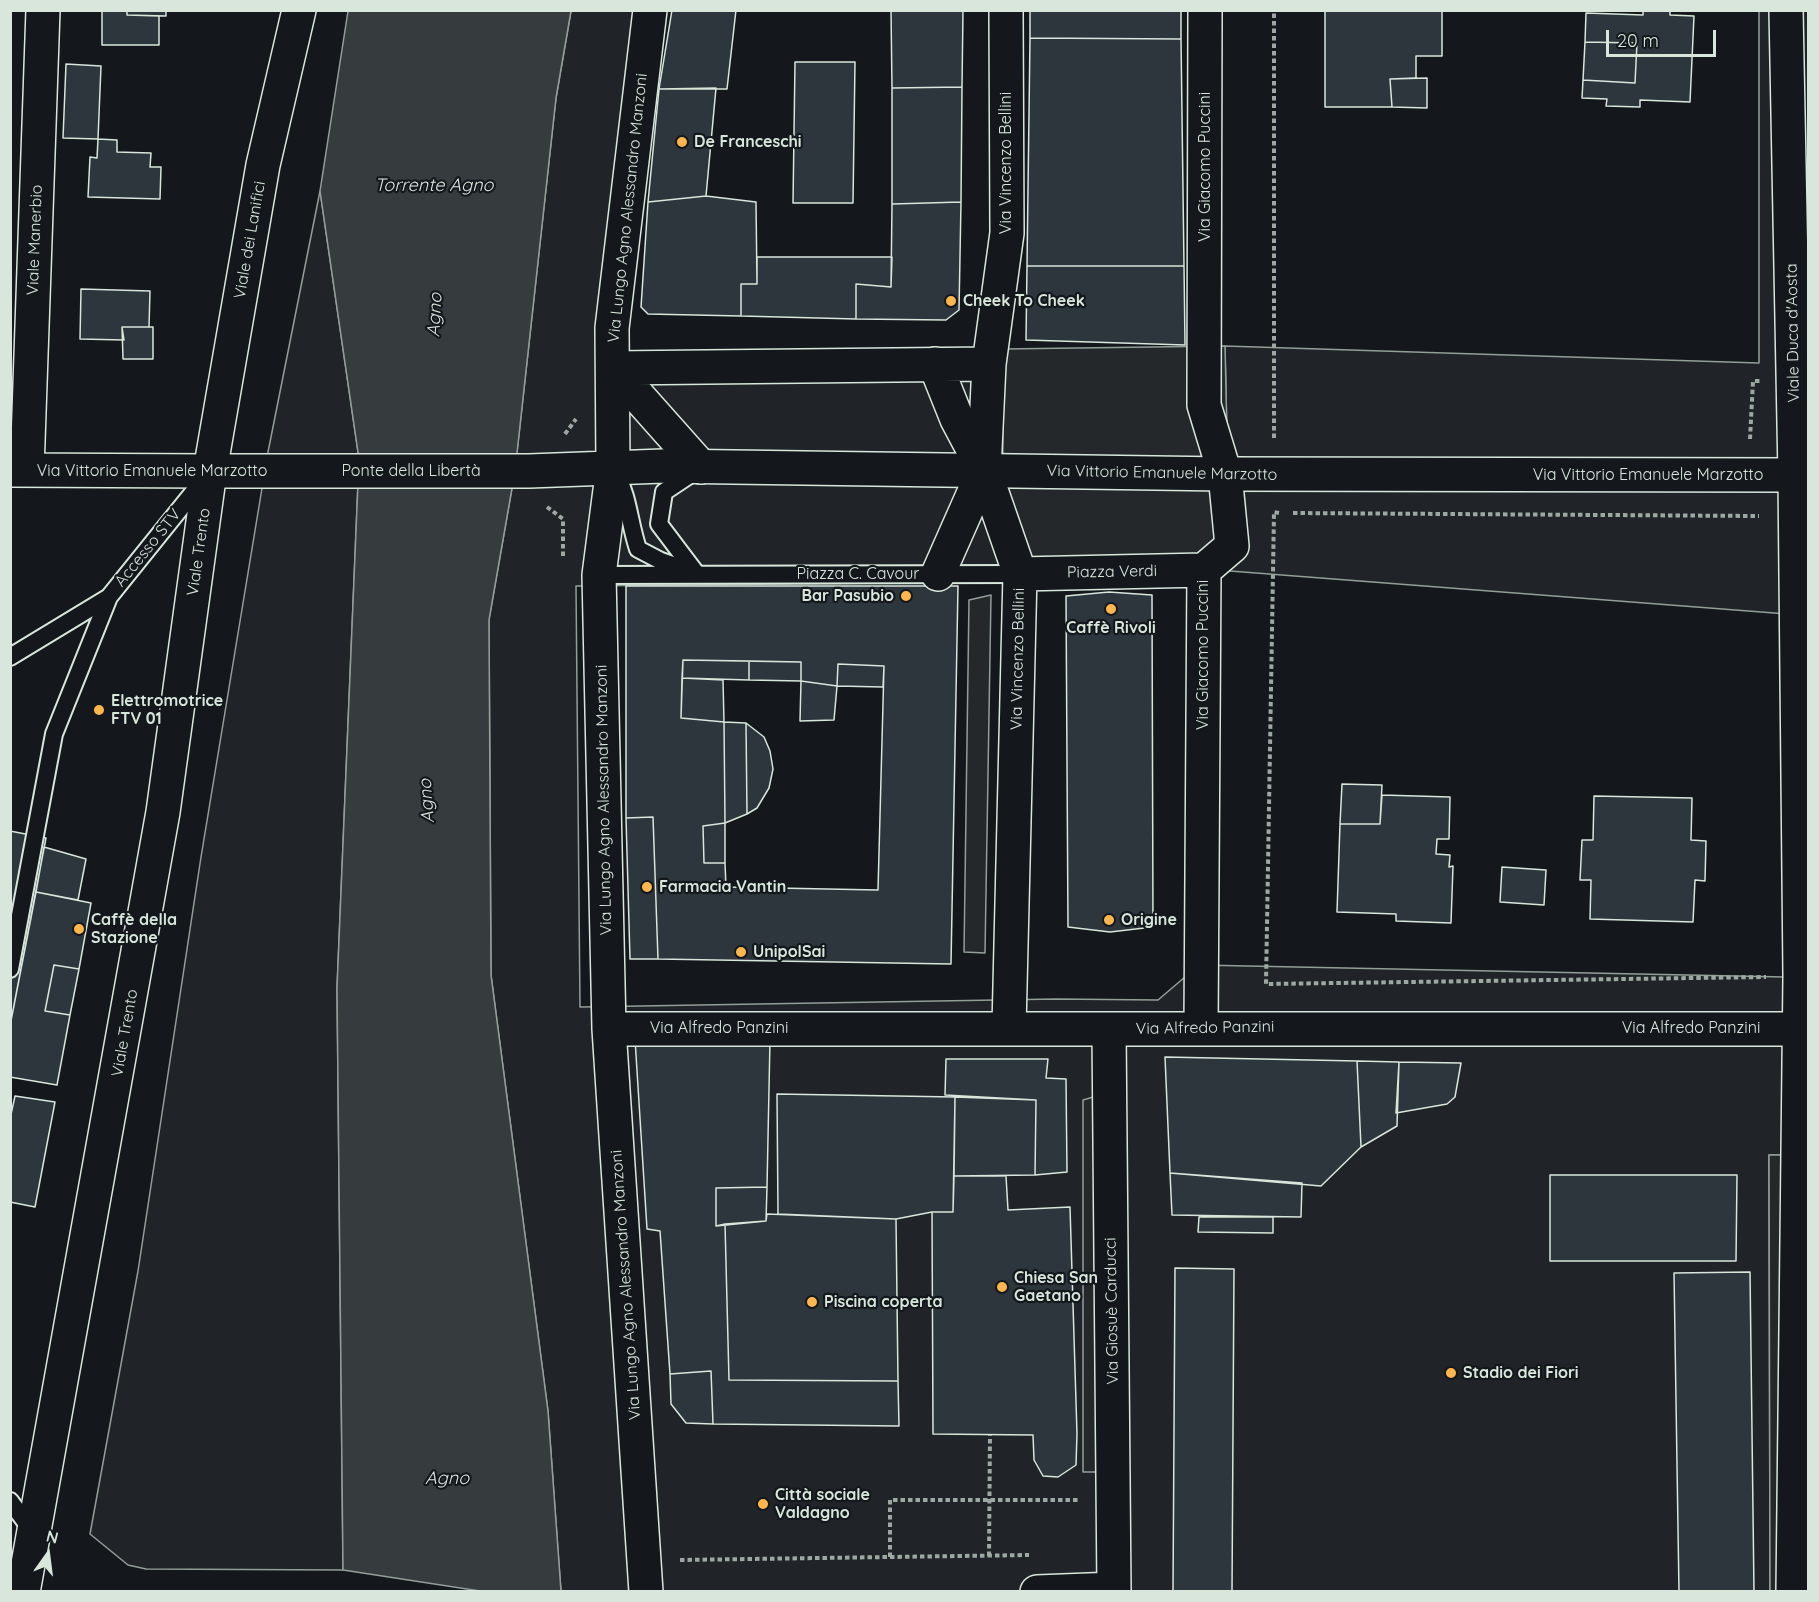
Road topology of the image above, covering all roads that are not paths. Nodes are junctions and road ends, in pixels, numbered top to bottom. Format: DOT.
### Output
graph roads {
  1 [pos="43,10"];
  2 [pos="299,10"];
  3 [pos="650,10"];
  4 [pos="1006,10"];
  5 [pos="1205,10"];
  6 [pos="1786,10"];
  7 [pos="935,364"];
  8 [pos="988,364"];
  9 [pos="613,368"];
  10 [pos="613,467"];
  11 [pos="701,467"];
  12 [pos="19,470"];
  13 [pos="984,470"];
  14 [pos="210,471"];
  15 [pos="529,471"];
  16 [pos="293,472"];
  17 [pos="1225,474"];
  18 [pos="1795,475"];
  19 [pos="1204,570"];
  20 [pos="696,573"];
  21 [pos="938,574"];
  22 [pos="1020,574"];
  23 [pos="599,575"];
  24 [pos="109,597"];
  25 [pos="10,657"];
  26 [pos="10,969"];
  27 [pos="1201,1027"];
  28 [pos="1009,1028"];
  29 [pos="609,1029"];
  30 [pos="1801,1029"];
  31 [pos="1109,1030"];
  32 [pos="10,1501"];
  33 [pos="34,1534"];
  34 [pos="1798,1572"];
  35 [pos="645,1576"];
  36 [pos="1114,1590"];
  37 [pos="23,1592"];
  38 [pos="1037,1592"];
  1 -- 12 [label="street, Viale Manerbio"];
  2 -- 14 [label="street, Viale dei Lanifici"];
  3 -- 9 [label="street, Via Lungo Agno Alessandro Manzoni"];
  4 -- 8 [label="street, Via Vincenzo Bellini"];
  5 -- 17 [label="street, Via Giacomo Puccini"];
  6 -- 18 [label="street, Viale Duca d'Aosta"];
  7 -- 8 [label="street"];
  7 -- 9 [label="street"];
  7 -- 13 [label="street"];
  8 -- 13 [label="street, Via Vincenzo Bellini"];
  9 -- 10 [label="street, Via Lungo Agno Alessandro Manzoni"];
  9 -- 11 [label="street"];
  10 -- 11 [label="street, Via Vittorio Emanuele Marzotto"];
  10 -- 15 [label="street, Via Vittorio Emanuele Marzotto"];
  10 -- 20 [label="lane, Piazza C. Cavour"];
  10 -- 23 [label="street, Via Lungo Agno Alessandro Manzoni"];
  11 -- 13 [label="street, Via Vittorio Emanuele Marzotto"];
  11 -- 20 [label="lane"];
  12 -- 14 [label="street, Via Vittorio Emanuele Marzotto"];
  13 -- 17 [label="street, Via Vittorio Emanuele Marzotto"];
  13 -- 21 [label="street"];
  13 -- 22 [label="street, Via Vincenzo Bellini"];
  14 -- 16 [label="street, Via Vittorio Emanuele Marzotto"];
  14 -- 24 [label="lane, Accesso STV"];
  14 -- 33 [label="street, Viale Trento"];
  15 -- 16 [label="street, Ponte della Libertà"];
  17 -- 18 [label="street, Via Vittorio Emanuele Marzotto"];
  17 -- 19 [label="street, Via Giacomo Puccini"];
  18 -- 30 [label="street, Viale Duca d'Aosta"];
  19 -- 22 [label="street, Piazza Verdi"];
  19 -- 27 [label="street, Via Giacomo Puccini"];
  20 -- 21 [label="lane, Piazza C. Cavour"];
  20 -- 23 [label="lane, Piazza C. Cavour"];
  21 -- 22 [label="lane, Piazza C. Cavour"];
  22 -- 28 [label="street, Via Vincenzo Bellini"];
  23 -- 29 [label="street, Via Lungo Agno Alessandro Manzoni"];
  24 -- 25 [label="lane"];
  24 -- 26 [label="lane"];
  27 -- 30 [label="street, Via Alfredo Panzini"];
  27 -- 31 [label="street, Via Alfredo Panzini"];
  28 -- 29 [label="street, Via Alfredo Panzini"];
  28 -- 31 [label="street, Via Alfredo Panzini"];
  29 -- 35 [label="street, Via Lungo Agno Alessandro Manzoni"];
  30 -- 34 [label="street, Viale Duca d'Aosta"];
  31 -- 36 [label="street, Via Giosuè Carducci"];
  32 -- 33 [label="lane"];
  33 -- 37 [label="street, Viale Trento"];
  36 -- 38 [label="street"];
}
